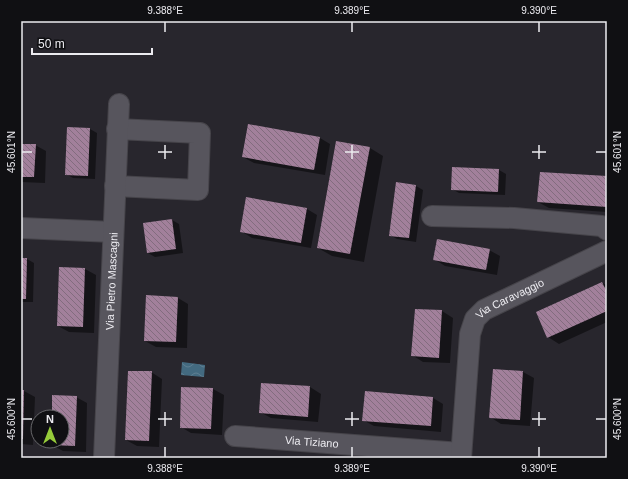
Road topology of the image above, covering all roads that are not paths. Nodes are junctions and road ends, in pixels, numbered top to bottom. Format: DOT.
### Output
graph roads {
  1 [pos="119,104"];
  2 [pos="118,129"];
  3 [pos="115,186"];
  4 [pos="432,216"];
  5 [pos="21,228"];
  6 [pos="607,230"];
  7 [pos="113,232"];
  8 [pos="607,252"];
  9 [pos="235,436"];
  10 [pos="461,455"];
  11 [pos="104,458"];
  1 -- 2 [label="street, Via Pietro Mascagni"];
  2 -- 3 [label="street, Via Pietro Mascagni"];
  2 -- 3 [label="street"];
  3 -- 7 [label="street, Via Pietro Mascagni"];
  4 -- 6 [label="street"];
  5 -- 7 [label="street"];
  7 -- 11 [label="street, Via Pietro Mascagni"];
  8 -- 10 [label="street, Via Caravaggio"];
  9 -- 10 [label="street, Via Tiziano"];
}
